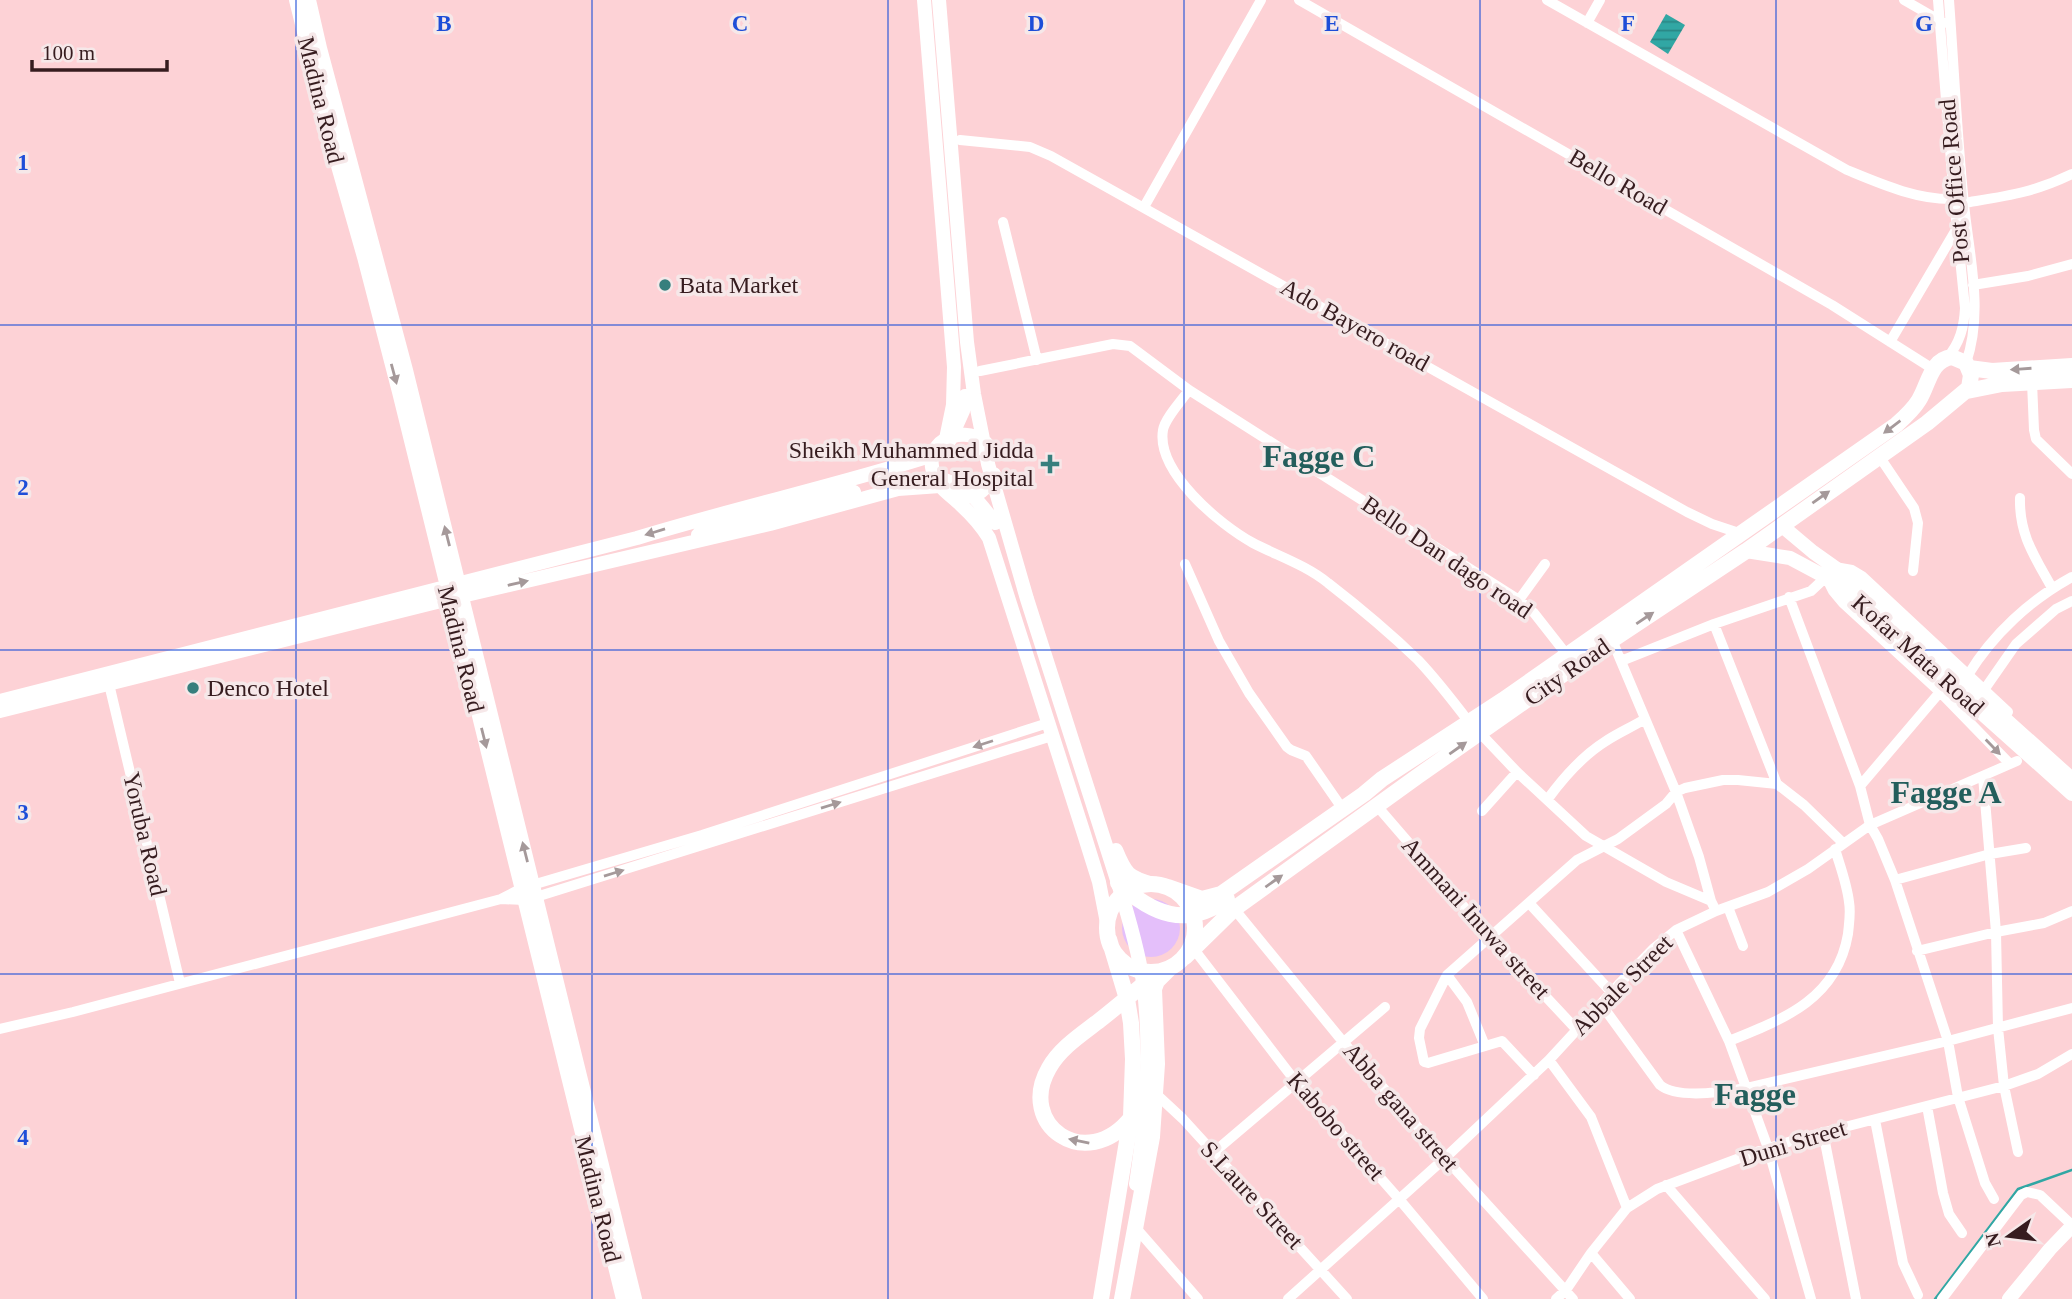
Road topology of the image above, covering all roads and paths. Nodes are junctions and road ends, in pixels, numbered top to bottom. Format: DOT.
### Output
graph roads {
  1 [pos="296,0"];
  2 [pos="309,0"];
  3 [pos="924,0"];
  4 [pos="930,0"];
  5 [pos="939,0"];
  6 [pos="946,0"];
  7 [pos="1261,0"];
  8 [pos="1298,0"];
  9 [pos="1547,0"];
  10 [pos="1600,0"];
  11 [pos="1904,0"];
  12 [pos="1938,0"];
  13 [pos="1948,0"];
  14 [pos="1587,23"];
  15 [pos="1945,24"];
  16 [pos="960,141"];
  17 [pos="338,143"];
  18 [pos="2072,174"];
  19 [pos="1959,201"];
  20 [pos="1144,207"];
  21 [pos="1003,222"];
  22 [pos="1957,228"];
  23 [pos="2072,264"];
  24 [pos="1973,285"];
  25 [pos="1890,342"];
  26 [pos="1947,358"];
  27 [pos="1037,360"];
  28 [pos="1968,365"];
  29 [pos="2072,366"];
  30 [pos="980,371"];
  31 [pos="1932,371"];
  32 [pos="2072,380"];
  33 [pos="2032,382"];
  34 [pos="1189,390"];
  35 [pos="1962,394"];
  36 [pos="965,396"];
  37 [pos="946,439"];
  38 [pos="989,445"];
  39 [pos="933,455"];
  40 [pos="1879,456"];
  41 [pos="995,461"];
  42 [pos="2072,474"];
  43 [pos="943,489"];
  44 [pos="2020,498"];
  45 [pos="721,522"];
  46 [pos="995,523"];
  47 [pos="680,525"];
  48 [pos="1781,525"];
  49 [pos="1742,534"];
  50 [pos="686,544"];
  51 [pos="1746,551"];
  52 [pos="1185,564"];
  53 [pos="1545,564"];
  54 [pos="1913,571"];
  55 [pos="1835,575"];
  56 [pos="2072,577"];
  57 [pos="2052,588"];
  58 [pos="454,592"];
  59 [pos="1789,597"];
  60 [pos="1519,600"];
  61 [pos="2072,601"];
  62 [pos="1713,624"];
  63 [pos="1612,640"];
  64 [pos="1567,655"];
  65 [pos="1621,662"];
  66 [pos="1968,675"];
  67 [pos="109,684"];
  68 [pos="1984,690"];
  69 [pos="1940,692"];
  70 [pos="0,701"];
  71 [pos="0,711"];
  72 [pos="1645,719"];
  73 [pos="1474,727"];
  74 [pos="1050,729"];
  75 [pos="2072,771"];
  76 [pos="1517,772"];
  77 [pos="1983,776"];
  78 [pos="2072,779"];
  79 [pos="1777,784"];
  80 [pos="1860,786"];
  81 [pos="1676,792"];
  82 [pos="2072,794"];
  83 [pos="1547,800"];
  84 [pos="1377,806"];
  85 [pos="1347,809"];
  86 [pos="1482,811"];
  87 [pos="1870,825"];
  88 [pos="1604,845"];
  89 [pos="1839,846"];
  90 [pos="2025,848"];
  91 [pos="1990,854"];
  92 [pos="1895,880"];
  93 [pos="1161,886"];
  94 [pos="1122,887"];
  95 [pos="529,893"];
  96 [pos="1222,894"];
  97 [pos="1529,902"];
  98 [pos="1714,906"];
  99 [pos="1728,906"];
  100 [pos="1234,909"];
  101 [pos="2072,911"];
  102 [pos="1676,930"];
  103 [pos="1996,932"];
  104 [pos="1108,934"];
  105 [pos="1490,937"];
  106 [pos="1743,946"];
  107 [pos="1917,951"];
  108 [pos="1189,952"];
  109 [pos="1164,970"];
  110 [pos="1447,975"];
  111 [pos="180,983"];
  112 [pos="1612,993"];
  113 [pos="1126,999"];
  114 [pos="1601,1004"];
  115 [pos="1385,1007"];
  116 [pos="2072,1008"];
  117 [pos="1998,1028"];
  118 [pos="0,1029"];
  119 [pos="1577,1030"];
  120 [pos="1729,1041"];
  121 [pos="1948,1041"];
  122 [pos="1344,1043"];
  123 [pos="1485,1046"];
  124 [pos="2072,1054"];
  125 [pos="1549,1060"];
  126 [pos="1534,1074"];
  127 [pos="1296,1082"];
  128 [pos="2004,1086"];
  129 [pos="1746,1088"];
  130 [pos="1155,1093"];
  131 [pos="1958,1097"];
  132 [pos="1927,1106"];
  133 [pos="1135,1114"];
  134 [pos="1875,1120"];
  135 [pos="1823,1132"];
  136 [pos="1768,1148"];
  137 [pos="2018,1152"];
  138 [pos="1213,1153"];
  139 [pos="1445,1158"];
  140 [pos="1666,1185"];
  141 [pos="1399,1199"];
  142 [pos="1994,1199"];
  143 [pos="1627,1208"];
  144 [pos="607,1213"];
  145 [pos="2072,1226"];
  146 [pos="1136,1228"];
  147 [pos="1962,1233"];
  148 [pos="2072,1238"];
  149 [pos="1591,1253"];
  150 [pos="1322,1270"];
  151 [pos="1918,1294"];
  152 [pos="1569,1295"];
  153 [pos="623,1299"];
  154 [pos="635,1299"];
  155 [pos="1104,1299"];
  156 [pos="1115,1299"];
  157 [pos="1122,1299"];
  158 [pos="1198,1299"];
  159 [pos="1288,1299"];
  160 [pos="1347,1299"];
  161 [pos="1483,1299"];
  162 [pos="1556,1299"];
  163 [pos="1630,1299"];
  164 [pos="1765,1299"];
  165 [pos="1811,1299"];
  166 [pos="1856,1299"];
  167 [pos="1942,1299"];
  168 [pos="2009,1299"];
  169 [pos="2018,1299"];
  1 -- 17 [label="main road, Madina Road"];
  2 -- 17 [label="main road, Madina Road"];
  3 -- 37 [label="main road"];
  4 -- 36 [label="main road"];
  5 -- 94 [label="main road"];
  6 -- 16 [label="main road"];
  7 -- 20 [label="street"];
  8 -- 25 [label="street, Bello Road"];
  9 -- 14 [label="street"];
  10 -- 14 [label="street"];
  11 -- 15 [label="street"];
  12 -- 15 [label="street, Post Office Road"];
  13 -- 15 [label="street, Post Office Road"];
  14 -- 19 [label="street"];
  15 -- 19 [label="street, Post Office Road"];
  16 -- 20 [label="street, Ado Bayero road"];
  16 -- 30 [label="main road"];
  17 -- 58 [label="main road, Madina Road"];
  18 -- 19 [label="street"];
  19 -- 22 [label="street, Post Office Road"];
  19 -- 24 [label="street, Post Office Road"];
  20 -- 49 [label="street, Ado Bayero road"];
  21 -- 27 [label="street"];
  22 -- 25 [label="street"];
  22 -- 26 [label="street, Post Office Road"];
  23 -- 24 [label="street"];
  24 -- 28 [label="street, Post Office Road"];
  25 -- 31 [label="street, Bello Road"];
  26 -- 28 [label="highway"];
  26 -- 31 [label="highway"];
  27 -- 30 [label="street, Bello Dan dago road"];
  27 -- 34 [label="street, Bello Dan dago road"];
  29 -- 28 [label="highway, one-way"];
  28 -- 35 [label="highway"];
  30 -- 38 [label="main road"];
  31 -- 35 [label="highway"];
  31 -- 49 [label="highway, City Road, one-way"];
  32 -- 33 [label="highway, City Road"];
  33 -- 35 [label="highway, City Road"];
  33 -- 42 [label="street"];
  34 -- 60 [label="street, Bello Dan dago road"];
  34 -- 73 [label="street"];
  35 -- 40 [label="highway, City Road"];
  36 -- 45 [label="main road"];
  36 -- 46 [label="main road"];
  37 -- 38 [label="main road"];
  37 -- 39 [label="main road"];
  38 -- 41 [label="main road"];
  39 -- 43 [label="main road"];
  39 -- 47 [label="main road"];
  48 -- 40 [label="highway, City Road, one-way"];
  40 -- 54 [label="street"];
  41 -- 43 [label="main road"];
  41 -- 93 [label="main road"];
  43 -- 50 [label="main road"];
  43 -- 74 [label="main road"];
  44 -- 57 [label="street"];
  45 -- 46 [label="main road"];
  45 -- 47 [label="main road"];
  45 -- 50 [label="main road"];
  46 -- 133 [label="main road"];
  47 -- 58 [label="main road, one-way"];
  48 -- 51 [label="highway, City Road"];
  48 -- 55 [label="main road, Kofar Mata Road"];
  49 -- 64 [label="highway, City Road"];
  58 -- 50 [label="main road, one-way"];
  51 -- 55 [label="main road, Kofar Mata Road"];
  63 -- 51 [label="highway, City Road, one-way"];
  52 -- 85 [label="street"];
  53 -- 60 [label="street"];
  55 -- 59 [label="street"];
  55 -- 66 [label="street"];
  55 -- 69 [label="street"];
  55 -- 78 [label="main road, Kofar Mata Road"];
  55 -- 82 [label="main road, Kofar Mata Road"];
  56 -- 57 [label="street"];
  57 -- 66 [label="street"];
  58 -- 67 [label="main road"];
  58 -- 70 [label="main road"];
  58 -- 95 [label="main road, Madina Road"];
  59 -- 62 [label="street"];
  59 -- 80 [label="street"];
  60 -- 64 [label="street, Bello Dan dago road"];
  61 -- 68 [label="street"];
  62 -- 65 [label="street"];
  62 -- 79 [label="street"];
  63 -- 65 [label="street"];
  63 -- 73 [label="highway, City Road"];
  64 -- 73 [label="highway, City Road"];
  65 -- 72 [label="street"];
  66 -- 68 [label="street"];
  67 -- 71 [label="main road"];
  67 -- 111 [label="street, Yoruba Road"];
  68 -- 75 [label="street"];
  69 -- 77 [label="street, Abbale Street, one-way"];
  69 -- 80 [label="street"];
  72 -- 81 [label="street"];
  72 -- 83 [label="street"];
  73 -- 76 [label="street"];
  84 -- 73 [label="highway, City Road, one-way"];
  73 -- 85 [label="highway, City Road"];
  74 -- 95 [label="street"];
  74 -- 104 [label="main road"];
  76 -- 83 [label="street"];
  76 -- 86 [label="street"];
  77 -- 87 [label="street, Abbale Street"];
  77 -- 91 [label="street"];
  79 -- 81 [label="street"];
  79 -- 89 [label="street"];
  80 -- 87 [label="street"];
  81 -- 88 [label="street"];
  81 -- 98 [label="street"];
  83 -- 88 [label="street"];
  100 -- 84 [label="highway, City Road, one-way"];
  84 -- 105 [label="street, Ammani Inuwa street"];
  85 -- 94 [label="highway"];
  85 -- 96 [label="highway, City Road"];
  87 -- 89 [label="street, Abbale Street"];
  87 -- 92 [label="street"];
  88 -- 97 [label="street"];
  88 -- 98 [label="street"];
  89 -- 99 [label="street, Abbale Street"];
  89 -- 120 [label="street"];
  90 -- 91 [label="street"];
  91 -- 92 [label="street"];
  91 -- 103 [label="street"];
  92 -- 107 [label="street"];
  93 -- 96 [label="highway"];
  93 -- 104 [label="highway"];
  93 -- 108 [label="highway"];
  94 -- 156 [label="main road"];
  95 -- 111 [label="street"];
  95 -- 144 [label="main road, Madina Road"];
  96 -- 100 [label="street, Abba gana street"];
  97 -- 105 [label="street"];
  97 -- 112 [label="street"];
  98 -- 99 [label="street, Abbale Street"];
  98 -- 102 [label="street, Abbale Street"];
  99 -- 106 [label="street"];
  100 -- 108 [label="highway, City Road"];
  100 -- 122 [label="street, Abba gana street"];
  101 -- 103 [label="street"];
  102 -- 112 [label="street, Abbale Street"];
  102 -- 120 [label="street"];
  103 -- 107 [label="street"];
  103 -- 117 [label="street"];
  104 -- 109 [label="highway"];
  104 -- 113 [label="highway"];
  105 -- 110 [label="street"];
  105 -- 119 [label="street, Ammani Inuwa street"];
  107 -- 121 [label="street"];
  108 -- 109 [label="highway"];
  108 -- 127 [label="street, Kabobo street"];
  109 -- 113 [label="highway"];
  109 -- 130 [label="highway"];
  110 -- 123 [label="street"];
  110 -- 123 [label="street"];
  111 -- 118 [label="street"];
  112 -- 114 [label="street, Abbale Street"];
  133 -- 113 [label="highway, one-way"];
  113 -- 155 [label="highway"];
  114 -- 119 [label="street, Abbale Street"];
  114 -- 129 [label="street"];
  115 -- 122 [label="street"];
  116 -- 117 [label="street"];
  117 -- 121 [label="street"];
  117 -- 128 [label="street"];
  119 -- 125 [label="street, Abbale Street"];
  120 -- 129 [label="street"];
  121 -- 129 [label="street"];
  121 -- 131 [label="street"];
  122 -- 127 [label="street"];
  122 -- 139 [label="street, Abba gana street"];
  123 -- 126 [label="street"];
  124 -- 128 [label="street, Duni Street"];
  125 -- 126 [label="street, Abbale Street"];
  125 -- 143 [label="street"];
  126 -- 139 [label="street, Abbale Street"];
  127 -- 138 [label="street"];
  127 -- 141 [label="street, Kabobo street"];
  128 -- 131 [label="street, Duni Street"];
  128 -- 137 [label="street"];
  129 -- 136 [label="street"];
  130 -- 138 [label="street, S.Laure Street"];
  130 -- 146 [label="highway"];
  131 -- 132 [label="street, Duni Street"];
  131 -- 142 [label="street"];
  132 -- 134 [label="street, Duni Street"];
  132 -- 147 [label="street"];
  133 -- 155 [label="main road"];
  134 -- 135 [label="street, Duni Street"];
  134 -- 151 [label="street"];
  135 -- 136 [label="street, Duni Street"];
  135 -- 166 [label="street"];
  136 -- 140 [label="street, Duni Street"];
  136 -- 165 [label="street"];
  138 -- 150 [label="street, S.Laure Street"];
  139 -- 141 [label="street, Abbale Street"];
  139 -- 152 [label="street, Abba gana street"];
  140 -- 143 [label="street, Duni Street"];
  140 -- 164 [label="street"];
  141 -- 150 [label="street, Abbale Street"];
  141 -- 161 [label="street, Kabobo street"];
  143 -- 149 [label="street, Duni Street"];
  144 -- 153 [label="main road, Madina Road"];
  144 -- 154 [label="main road, Madina Road"];
  145 -- 167 [label="street"];
  145 -- 168 [label="main road"];
  146 -- 157 [label="highway"];
  146 -- 158 [label="street"];
  148 -- 169 [label="main road"];
  149 -- 152 [label="street, Duni Street"];
  149 -- 163 [label="street"];
  150 -- 159 [label="street, Abbale Street"];
  150 -- 160 [label="street, S.Laure Street"];
  152 -- 162 [label="street, Duni Street"];
}
